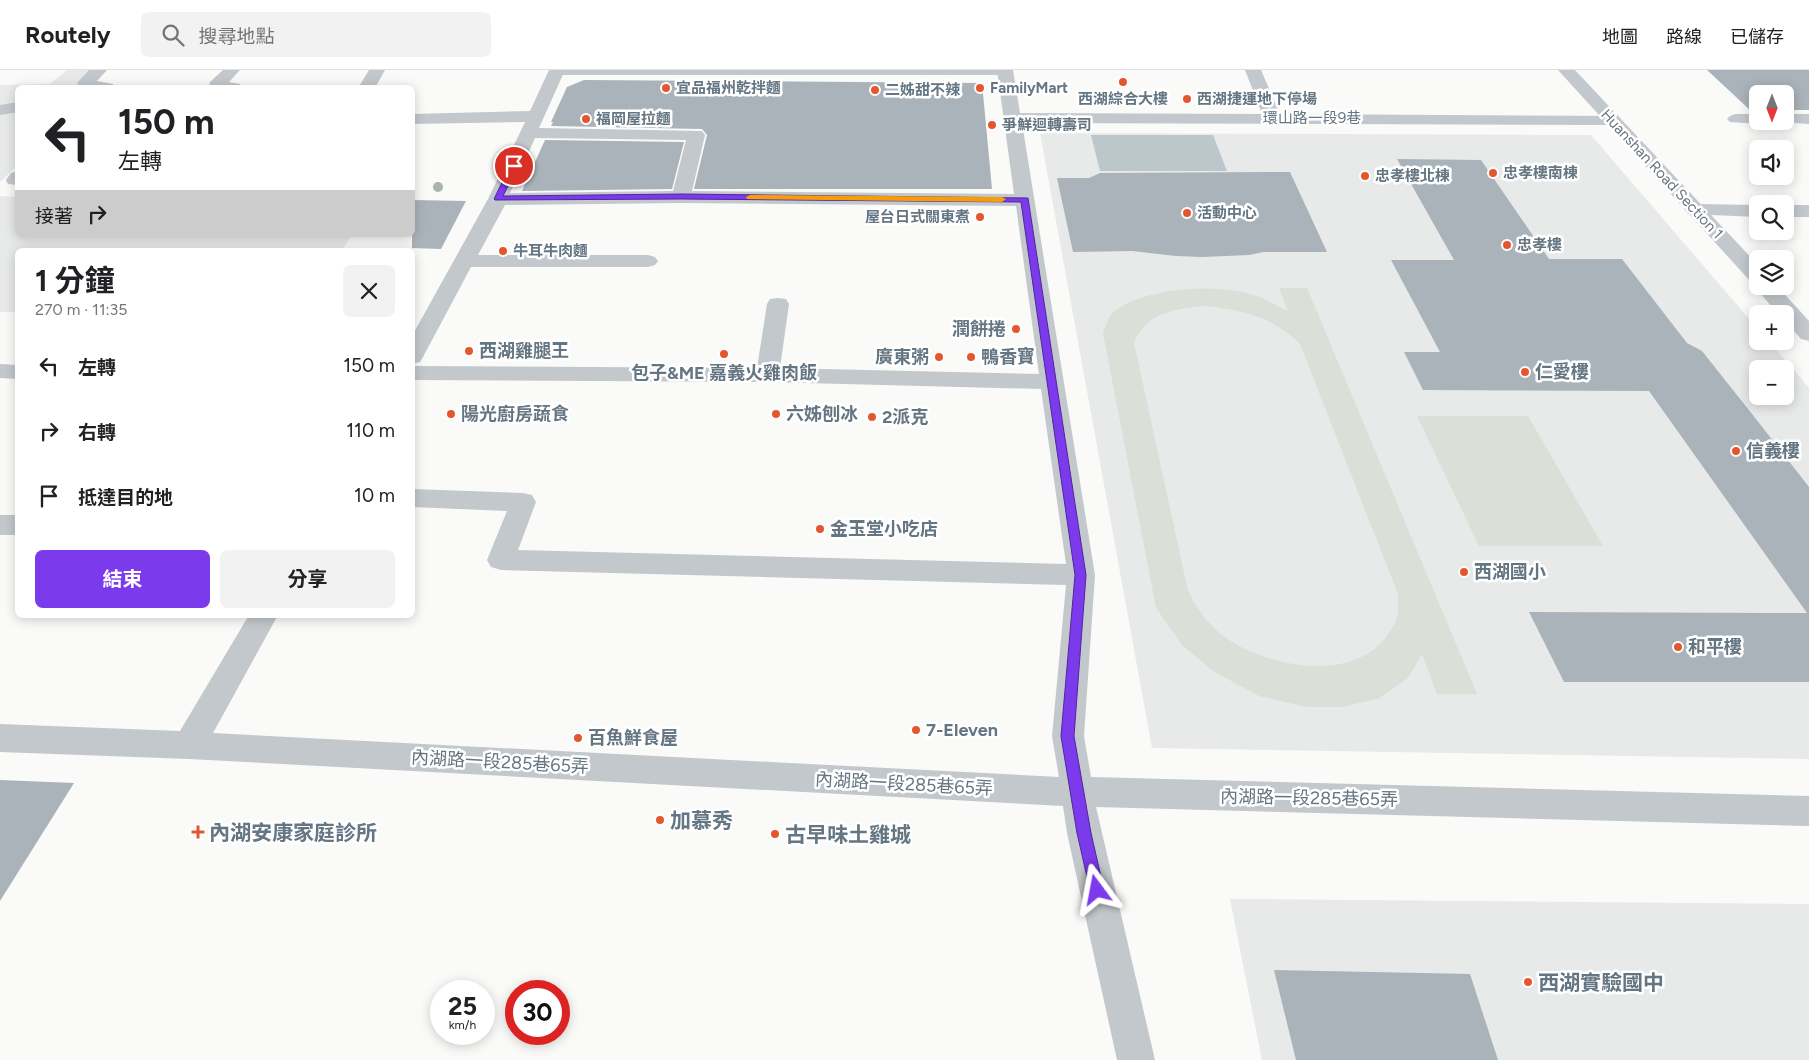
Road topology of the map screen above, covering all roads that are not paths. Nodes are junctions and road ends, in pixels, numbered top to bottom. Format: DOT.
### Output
graph roads {
  1 [pos="99,70"];
  2 [pos="232,70"];
  3 [pos="376,70"];
  4 [pos="1253,70"];
  5 [pos="1566,70"];
  6 [pos="557,71"];
  7 [pos="1005,71"];
  8 [pos="94,85"];
  9 [pos="217,85"];
  10 [pos="368,85"];
  11 [pos="15,108"];
  12 [pos="0,110"];
  13 [pos="1012,118"];
  14 [pos="1274,118"];
  15 [pos="415,119"];
  16 [pos="1735,119"];
  17 [pos="1749,119"];
  18 [pos="1794,119"];
  19 [pos="1809,119"];
  20 [pos="1612,120"];
  21 [pos="533,124"];
  22 [pos="681,197"];
  23 [pos="498,199"];
  24 [pos="1025,200"];
  25 [pos="1695,210"];
  26 [pos="1749,211"];
  27 [pos="1794,211"];
  28 [pos="1809,211"];
  29 [pos="465,261"];
  30 [pos="648,261"];
  31 [pos="1749,268"];
  32 [pos="1773,295"];
  33 [pos="778,304"];
  34 [pos="1809,334"];
  35 [pos="415,352"];
  36 [pos="0,371"];
  37 [pos="15,372"];
  38 [pos="415,374"];
  39 [pos="767,375"];
  40 [pos="1051,382"];
  41 [pos="415,498"];
  42 [pos="0,525"];
  43 [pos="15,525"];
  44 [pos="1081,575"];
  45 [pos="262,618"];
  46 [pos="0,738"];
  47 [pos="189,746"];
  48 [pos="1077,792"];
  49 [pos="1809,811"];
  50 [pos="1136,1060"];
  1 -- 8 [label="street"];
  2 -- 9 [label="street"];
  3 -- 10 [label="street"];
  4 -- 14 [label="street"];
  5 -- 20 [label="street, Huanshan Road Section 1"];
  6 -- 7 [label="lane"];
  6 -- 21 [label="street"];
  7 -- 13 [label="street"];
  11 -- 12 [label="street"];
  13 -- 14 [label="street, 環山路一段9巷"];
  13 -- 24 [label="street"];
  14 -- 20 [label="street, 環山路一段9巷"];
  15 -- 21 [label="street"];
  16 -- 17 [label="lane"];
  18 -- 19 [label="lane"];
  20 -- 25 [label="street, Huanshan Road Section 1"];
  21 -- 22 [label="street"];
  21 -- 23 [label="street"];
  22 -- 23 [label="street"];
  22 -- 24 [label="street"];
  23 -- 29 [label="street"];
  24 -- 40 [label="street"];
  25 -- 26 [label="street"];
  25 -- 31 [label="street, Huanshan Road Section 1"];
  27 -- 28 [label="street"];
  29 -- 30 [label="street"];
  29 -- 35 [label="street"];
  32 -- 34 [label="street"];
  33 -- 39 [label="street"];
  36 -- 37 [label="street"];
  38 -- 39 [label="street"];
  39 -- 40 [label="street"];
  40 -- 44 [label="street"];
  41 -- 44 [label="street"];
  42 -- 43 [label="street"];
  44 -- 48 [label="street"];
  45 -- 47 [label="street"];
  46 -- 47 [label="street, 內湖路一段285巷65弄"];
  47 -- 48 [label="street, 內湖路一段285巷65弄"];
  48 -- 49 [label="street, 內湖路一段285巷65弄"];
  48 -- 50 [label="street"];
}
